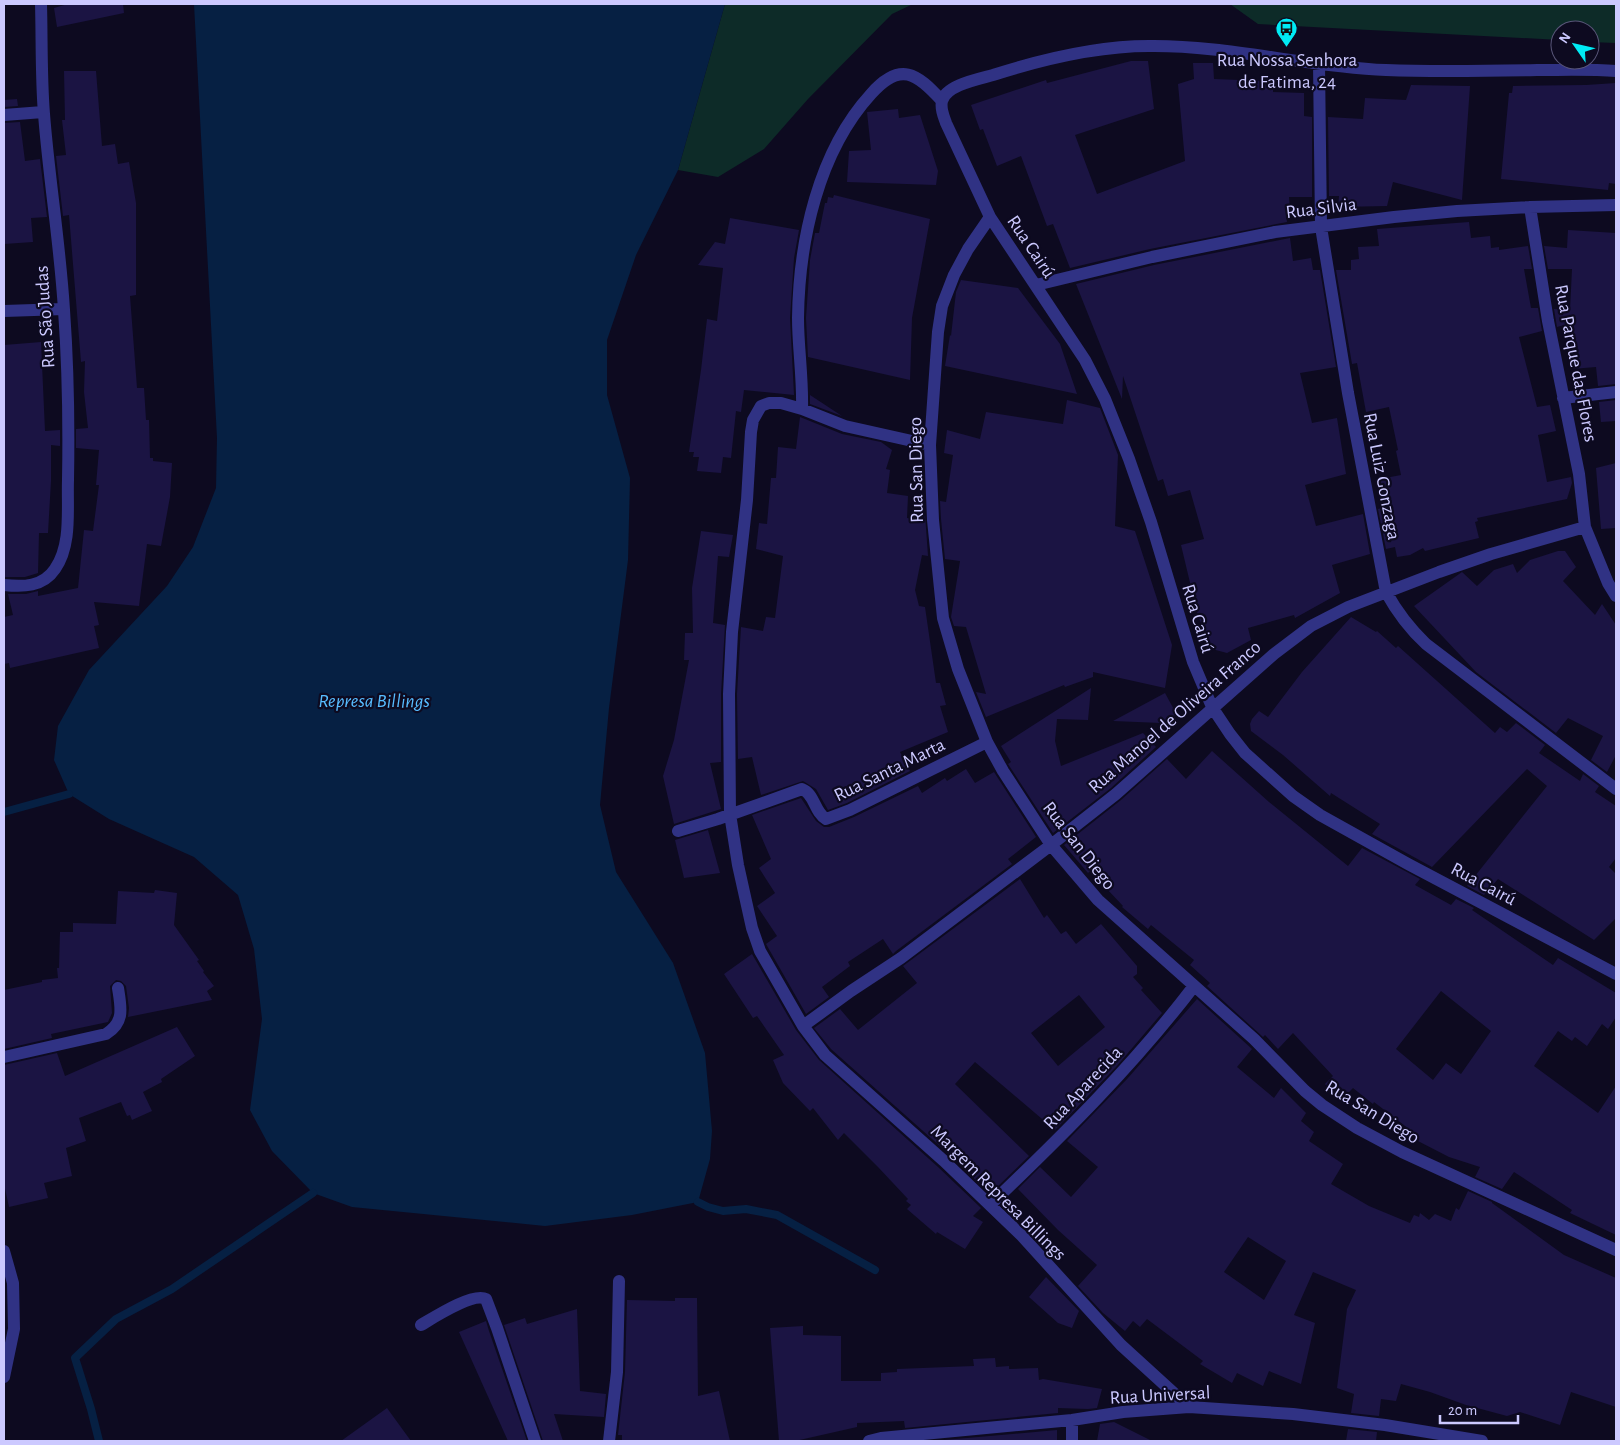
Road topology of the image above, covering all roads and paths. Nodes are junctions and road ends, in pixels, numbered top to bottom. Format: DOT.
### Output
graph roads {
  1 [pos="41,4"];
  2 [pos="1319,64"];
  3 [pos="1616,71"];
  4 [pos="942,101"];
  5 [pos="43,112"];
  6 [pos="4,115"];
  7 [pos="1616,205"];
  8 [pos="1530,207"];
  9 [pos="990,217"];
  10 [pos="1321,227"];
  11 [pos="1036,285"];
  12 [pos="64,309"];
  13 [pos="4,311"];
  14 [pos="1616,392"];
  15 [pos="1563,398"];
  16 [pos="802,409"];
  17 [pos="930,445"];
  18 [pos="1585,527"];
  19 [pos="4,585"];
  20 [pos="1386,592"];
  21 [pos="1616,596"];
  22 [pos="1212,707"];
  23 [pos="986,742"];
  24 [pos="1616,789"];
  25 [pos="730,814"];
  26 [pos="678,831"];
  27 [pos="1051,845"];
  28 [pos="1616,974"];
  29 [pos="1194,986"];
  30 [pos="118,988"];
  31 [pos="803,1026"];
  32 [pos="4,1058"];
  33 [pos="990,1205"];
  34 [pos="1616,1250"];
  35 [pos="4,1251"];
  36 [pos="619,1281"];
  37 [pos="421,1325"];
  38 [pos="4,1377"];
  39 [pos="1189,1408"];
  40 [pos="1072,1420"];
  41 [pos="1447,1439"];
  42 [pos="535,1441"];
  43 [pos="610,1441"];
  44 [pos="869,1441"];
  45 [pos="1072,1441"];
  46 [pos="1482,1441"];
  1 -- 5 [label="street, Rua São Judas"];
  2 -- 3 [label="street"];
  2 -- 4 [label="street"];
  2 -- 10 [label="street, Rua Luiz Gonzaga"];
  4 -- 9 [label="street, Rua Cairú"];
  4 -- 16 [label="street"];
  5 -- 6 [label="street"];
  5 -- 12 [label="street, Rua São Judas"];
  7 -- 8 [label="street, Rua Silvia"];
  8 -- 10 [label="street, Rua Silvia"];
  8 -- 15 [label="street, Rua Parque das Flores"];
  9 -- 11 [label="street, Rua Cairú"];
  9 -- 17 [label="street, Rua San Diego"];
  10 -- 11 [label="street, Rua Silvia"];
  10 -- 20 [label="street, Rua Luiz Gonzaga"];
  11 -- 22 [label="street, Rua Cairú"];
  12 -- 13 [label="street"];
  12 -- 19 [label="street, Rua São Judas"];
  14 -- 15 [label="street"];
  15 -- 18 [label="street, Rua Parque das Flores"];
  16 -- 17 [label="street"];
  16 -- 25 [label="street, Margem Represa Billings"];
  17 -- 23 [label="street, Rua San Diego"];
  18 -- 20 [label="street, Rua Manoel de Oliveira Franco"];
  18 -- 21 [label="street, Rua Parque das Flores"];
  20 -- 22 [label="street, Rua Manoel de Oliveira Franco"];
  20 -- 24 [label="street, Rua Luiz Gonzaga"];
  22 -- 27 [label="street, Rua Manoel de Oliveira Franco"];
  22 -- 28 [label="street, Rua Cairú"];
  23 -- 25 [label="street, Rua Santa Marta"];
  23 -- 27 [label="street, Rua San Diego"];
  25 -- 26 [label="street, Rua Santa Marta"];
  25 -- 31 [label="street, Margem Represa Billings"];
  27 -- 29 [label="street, Rua San Diego"];
  27 -- 31 [label="street, Rua Manoel de Oliveira Franco"];
  29 -- 33 [label="street, Rua Aparecida"];
  29 -- 34 [label="street, Rua San Diego"];
  30 -- 32 [label="street"];
  31 -- 33 [label="street, Margem Represa Billings"];
  33 -- 39 [label="street, Margem Represa Billings"];
  35 -- 38 [label="street"];
  36 -- 43 [label="street"];
  37 -- 42 [label="street"];
  39 -- 40 [label="street, Rua Universal"];
  39 -- 41 [label="street, Rua Universal"];
  40 -- 44 [label="street, Rua Universal"];
  40 -- 45 [label="street"];
  41 -- 46 [label="street, Rua Universal"];
}
